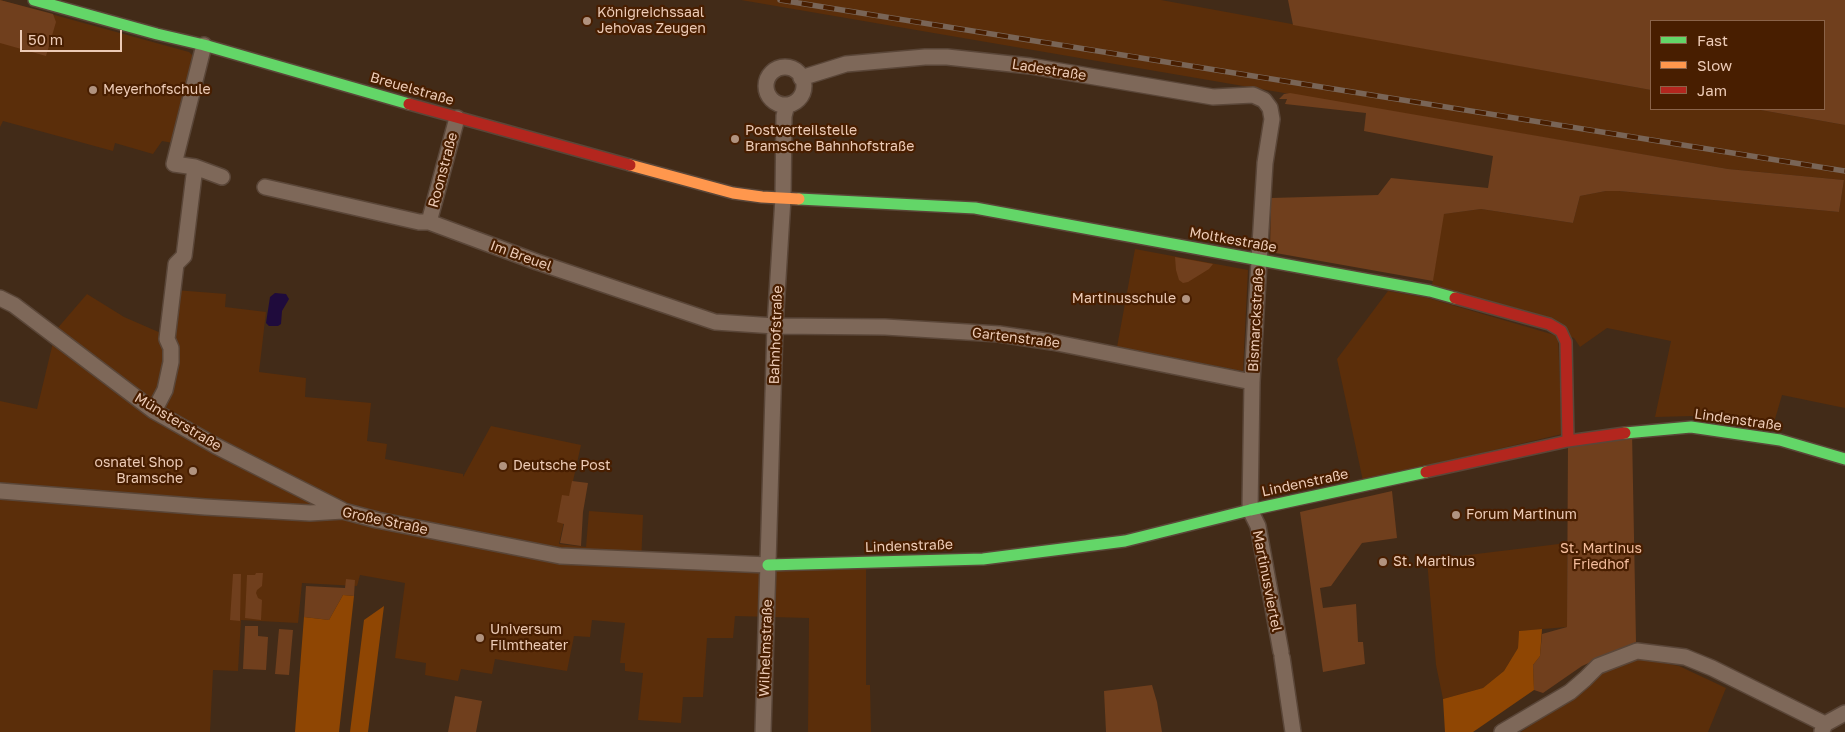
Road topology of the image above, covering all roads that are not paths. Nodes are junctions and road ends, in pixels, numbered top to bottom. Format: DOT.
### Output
graph roads {
  1 [pos="34,0"];
  2 [pos="204,45"];
  3 [pos="802,78"];
  4 [pos="787,105"];
  5 [pos="457,118"];
  6 [pos="1269,130"];
  7 [pos="195,167"];
  8 [pos="222,176"];
  9 [pos="265,187"];
  10 [pos="783,198"];
  11 [pos="430,222"];
  12 [pos="1259,260"];
  13 [pos="0,298"];
  14 [pos="776,326"];
  15 [pos="1252,382"];
  16 [pos="154,412"];
  17 [pos="1568,442"];
  18 [pos="1845,459"];
  19 [pos="0,491"];
  20 [pos="1250,510"];
  21 [pos="343,511"];
  22 [pos="768,565"];
  23 [pos="1845,712"];
  24 [pos="1824,728"];
  25 [pos="763,732"];
  26 [pos="1293,732"];
  27 [pos="1502,732"];
  1 -- 2 [label="street, Breuelstraße"];
  2 -- 5 [label="street, Breuelstraße"];
  2 -- 7 [label="street"];
  3 -- 4 [label="street"];
  3 -- 4 [label="street"];
  3 -- 6 [label="street, Ladestraße"];
  4 -- 10 [label="street, Bahnhofstraße"];
  5 -- 10 [label="street, Breuelstraße"];
  5 -- 11 [label="street, Roonstraße"];
  6 -- 12 [label="street, Bismarckstraße"];
  7 -- 8 [label="street"];
  7 -- 16 [label="street"];
  9 -- 11 [label="street, Im Breuel"];
  10 -- 12 [label="street, Moltkestraße"];
  10 -- 14 [label="street, Bahnhofstraße"];
  11 -- 14 [label="street, Im Breuel"];
  12 -- 15 [label="street, Bismarckstraße"];
  12 -- 17 [label="street, Moltkestraße"];
  13 -- 16 [label="street, Münsterstraße"];
  14 -- 15 [label="street, Gartenstraße"];
  14 -- 22 [label="street, Bahnhofstraße"];
  15 -- 20 [label="street, Bismarckstraße"];
  16 -- 21 [label="street, Münsterstraße"];
  17 -- 18 [label="street, Lindenstraße"];
  17 -- 20 [label="street, Lindenstraße"];
  19 -- 21 [label="street, Große Straße"];
  20 -- 22 [label="street, Lindenstraße"];
  20 -- 26 [label="street, Martinusviertel"];
  21 -- 22 [label="street, Große Straße"];
  22 -- 25 [label="street, Wilhelmstraße"];
  23 -- 24 [label="street"];
  24 -- 27 [label="street"];
}
